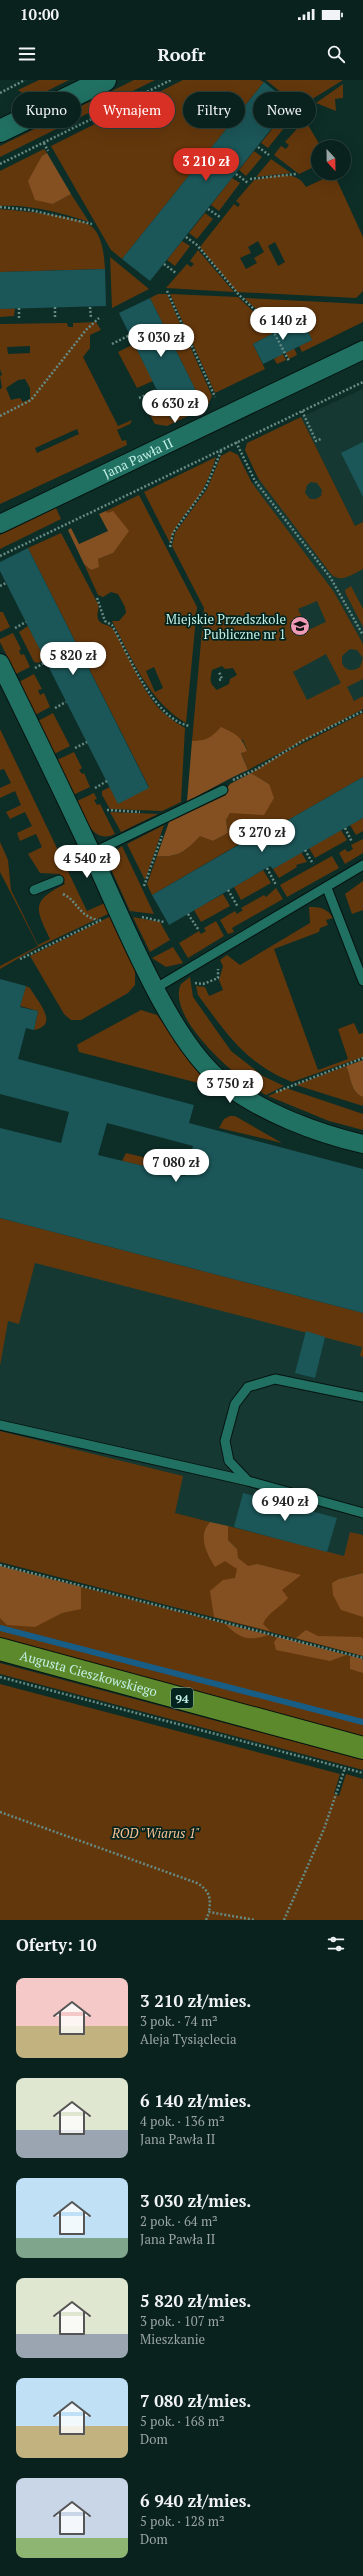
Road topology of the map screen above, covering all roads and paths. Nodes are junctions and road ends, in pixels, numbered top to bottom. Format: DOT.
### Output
graph roads {
  1 [pos="25,80"];
  2 [pos="105,80"];
  3 [pos="170,80"];
  4 [pos="0,93"];
  5 [pos="0,131"];
  6 [pos="44,143"];
  7 [pos="258,147"];
  8 [pos="48,151"];
  9 [pos="269,155"];
  10 [pos="0,164"];
  11 [pos="236,174"];
  12 [pos="296,174"];
  13 [pos="250,179"];
  14 [pos="248,183"];
  15 [pos="0,207"];
  16 [pos="208,209"];
  17 [pos="220,217"];
  18 [pos="92,224"];
  19 [pos="186,237"];
  20 [pos="164,264"];
  21 [pos="176,273"];
  22 [pos="167,291"];
  23 [pos="90,306"];
  24 [pos="55,307"];
  25 [pos="19,308"];
  26 [pos="91,318"];
  27 [pos="99,318"];
  28 [pos="55,319"];
  29 [pos="19,320"];
  30 [pos="130,335"];
  31 [pos="112,344"];
  32 [pos="363,350"];
  33 [pos="289,361"];
  34 [pos="363,382"];
  35 [pos="157,390"];
  36 [pos="215,397"];
  37 [pos="138,398"];
  38 [pos="302,411"];
  39 [pos="0,416"];
  40 [pos="321,439"];
  41 [pos="236,442"];
  42 [pos="222,449"];
  43 [pos="0,524"];
  44 [pos="170,547"];
  45 [pos="0,556"];
  46 [pos="6,583"];
  47 [pos="0,586"];
  48 [pos="97,598"];
  49 [pos="26,622"];
  50 [pos="15,628"];
  51 [pos="363,635"];
  52 [pos="0,662"];
  53 [pos="46,662"];
  54 [pos="35,668"];
  55 [pos="220,672"];
  56 [pos="219,680"];
  57 [pos="66,702"];
  58 [pos="55,708"];
  59 [pos="363,711"];
  60 [pos="190,726"];
  61 [pos="87,742"];
  62 [pos="75,748"];
  63 [pos="107,782"];
  64 [pos="95,788"];
  65 [pos="223,790"];
  66 [pos="169,816"];
  67 [pos="345,828"];
  68 [pos="352,842"];
  69 [pos="305,850"];
  70 [pos="92,853"];
  71 [pos="313,864"];
  72 [pos="363,865"];
  73 [pos="267,868"];
  74 [pos="59,880"];
  75 [pos="276,885"];
  76 [pos="144,886"];
  77 [pos="37,888"];
  78 [pos="327,888"];
  79 [pos="228,890"];
  80 [pos="238,907"];
  81 [pos="188,914"];
  82 [pos="134,915"];
  83 [pos="104,918"];
  84 [pos="99,920"];
  85 [pos="164,922"];
  86 [pos="198,929"];
  87 [pos="20,959"];
  88 [pos="363,981"];
  89 [pos="156,988"];
  90 [pos="363,1058"];
  91 [pos="273,1093"];
  92 [pos="363,1144"];
  93 [pos="363,1397"];
  94 [pos="0,1425"];
  95 [pos="248,1482"];
  96 [pos="363,1513"];
  97 [pos="0,1565"];
  98 [pos="0,1649"];
  99 [pos="363,1658"];
  100 [pos="0,1677"];
  101 [pos="363,1748"];
  102 [pos="345,1768"];
  103 [pos="363,1773"];
  104 [pos="0,1812"];
  105 [pos="209,1912"];
  106 [pos="206,1920"];
  107 [pos="255,1920"];
  108 [pos="284,1920"];
  1 -- 4 [label="path"];
  2 -- 5 [label="street"];
  3 -- 6 [label="path"];
  6 -- 8 [label="path"];
  6 -- 10 [label="path"];
  7 -- 9 [label="path"];
  11 -- 14 [label="path"];
  12 -- 13 [label="path"];
  15 -- 18 [label="path"];
  16 -- 17 [label="path"];
  19 -- 33 [label="path"];
  20 -- 21 [label="path"];
  22 -- 36 [label="path"];
  23 -- 26 [label="path"];
  24 -- 28 [label="path"];
  25 -- 29 [label="path"];
  27 -- 39 [label="path"];
  30 -- 31 [label="path"];
  32 -- 43 [label="street, Jana Pawła II"];
  34 -- 38 [label="path"];
  35 -- 37 [label="path"];
  38 -- 40 [label="path"];
  38 -- 41 [label="path"];
  41 -- 42 [label="path"];
  41 -- 51 [label="path"];
  42 -- 44 [label="path"];
  42 -- 45 [label="path"];
  46 -- 47 [label="path"];
  48 -- 60 [label="path"];
  49 -- 50 [label="path"];
  52 -- 70 [label="street"];
  53 -- 54 [label="path"];
  55 -- 56 [label="path"];
  57 -- 58 [label="path"];
  59 -- 65 [label="path"];
  61 -- 62 [label="path"];
  63 -- 64 [label="path"];
  65 -- 66 [label="lane"];
  66 -- 70 [label="lane"];
  66 -- 76 [label="path"];
  67 -- 68 [label="path"];
  69 -- 71 [label="path"];
  70 -- 89 [label="street"];
  72 -- 78 [label="lane"];
  73 -- 75 [label="path"];
  74 -- 77 [label="lane"];
  77 -- 84 [label="path"];
  78 -- 88 [label="lane"];
  78 -- 89 [label="lane"];
  79 -- 80 [label="path"];
  81 -- 86 [label="path"];
  82 -- 85 [label="path"];
  83 -- 84 [label="path"];
  84 -- 87 [label="path"];
  89 -- 92 [label="street"];
  90 -- 91 [label="path"];
  93 -- 95 [label="lane"];
  94 -- 95 [label="lane"];
  95 -- 96 [label="lane"];
  97 -- 99 [label="path"];
  98 -- 101 [label="main road, Augusta Cieszkowskiego / 94"];
  100 -- 102 [label="path"];
  102 -- 103 [label="path"];
  102 -- 108 [label="path"];
  104 -- 105 [label="path"];
  105 -- 106 [label="path"];
  105 -- 107 [label="path"];
}
